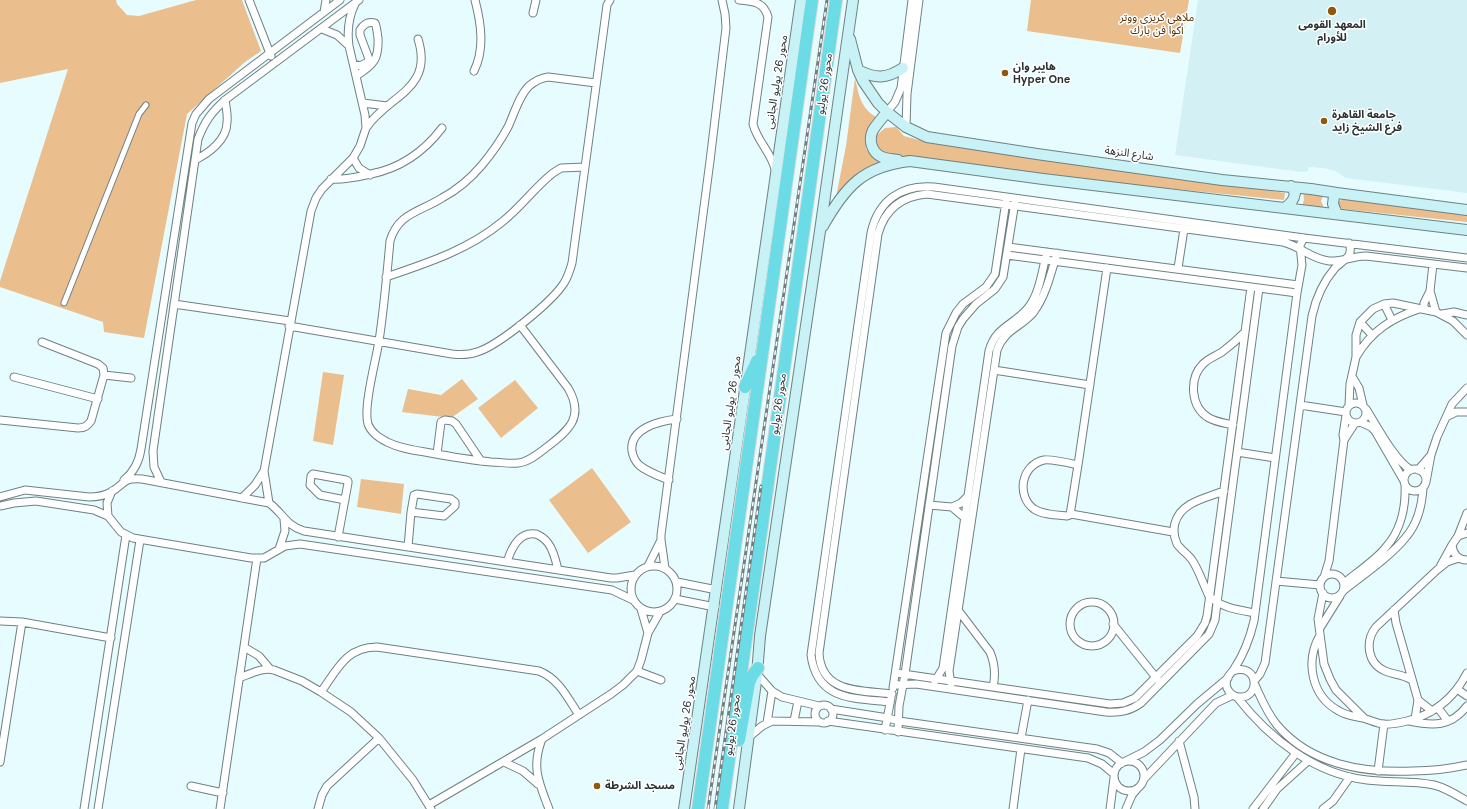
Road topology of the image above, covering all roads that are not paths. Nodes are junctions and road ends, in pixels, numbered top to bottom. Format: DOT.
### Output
graph roads {
  1 [pos="249,0"];
  2 [pos="326,0"];
  3 [pos="340,0"];
  4 [pos="475,0"];
  5 [pos="536,0"];
  6 [pos="722,0"];
  7 [pos="739,0"];
  8 [pos="801,0"];
  9 [pos="812,0"];
  10 [pos="836,0"];
  11 [pos="853,0"];
  12 [pos="912,0"];
  13 [pos="920,0"];
  14 [pos="358,1"];
  15 [pos="608,2"];
  16 [pos="324,12"];
  17 [pos="533,12"];
  18 [pos="914,16"];
  19 [pos="322,28"];
  20 [pos="849,29"];
  21 [pos="418,40"];
  22 [pos="349,46"];
  23 [pos="270,53"];
  24 [pos="274,63"];
  25 [pos="370,63"];
  26 [pos="354,64"];
  27 [pos="903,68"];
  28 [pos="858,70"];
  29 [pos="474,71"];
  30 [pos="356,76"];
  31 [pos="596,83"];
  32 [pos="225,100"];
  33 [pos="363,103"];
  34 [pos="146,105"];
  35 [pos="387,106"];
  36 [pos="887,112"];
  37 [pos="906,127"];
  38 [pos="366,128"];
  39 [pos="442,128"];
  40 [pos="353,158"];
  41 [pos="195,160"];
  42 [pos="910,161"];
  43 [pos="585,167"];
  44 [pos="776,172"];
  45 [pos="370,175"];
  46 [pos="331,179"];
  47 [pos="1291,186"];
  48 [pos="1337,193"];
  49 [pos="1007,196"];
  50 [pos="1016,198"];
  51 [pos="1006,205"];
  52 [pos="1014,206"];
  53 [pos="1286,207"];
  54 [pos="1467,210"];
  55 [pos="1337,214"];
  56 [pos="876,225"];
  57 [pos="1184,229"];
  58 [pos="1467,230"];
  59 [pos="820,231"];
  60 [pos="1304,238"];
  61 [pos="1349,243"];
  62 [pos="1008,247"];
  63 [pos="1302,250"];
  64 [pos="1047,252"];
  65 [pos="1057,253"];
  66 [pos="1006,255"];
  67 [pos="1467,258"];
  68 [pos="1044,260"];
  69 [pos="1345,260"];
  70 [pos="1054,262"];
  71 [pos="1433,264"];
  72 [pos="1107,268"];
  73 [pos="1178,268"];
  74 [pos="1467,268"];
  75 [pos="386,277"];
  76 [pos="1298,285"];
  77 [pos="1255,287"];
  78 [pos="1430,291"];
  79 [pos="1297,293"];
  80 [pos="64,303"];
  81 [pos="174,304"];
  82 [pos="1384,304"];
  83 [pos="1422,309"];
  84 [pos="1439,313"];
  85 [pos="1467,314"];
  86 [pos="1392,320"];
  87 [pos="1360,322"];
  88 [pos="290,323"];
  89 [pos="520,325"];
  90 [pos="1458,325"];
  91 [pos="1245,332"];
  92 [pos="1372,335"];
  93 [pos="1467,335"];
  94 [pos="379,341"];
  95 [pos="42,342"];
  96 [pos="762,349"];
  97 [pos="1356,357"];
  98 [pos="994,370"];
  99 [pos="104,375"];
  100 [pos="14,377"];
  101 [pos="131,378"];
  102 [pos="1353,378"];
  103 [pos="1090,385"];
  104 [pos="745,387"];
  105 [pos="1467,388"];
  106 [pos="98,399"];
  107 [pos="1300,405"];
  108 [pos="1365,407"];
  109 [pos="1347,411"];
  110 [pos="1467,412"];
  111 [pos="1448,416"];
  112 [pos="677,419"];
  113 [pos="0,420"];
  114 [pos="1358,423"];
  115 [pos="1233,425"];
  116 [pos="1344,440"];
  117 [pos="1383,440"];
  118 [pos="142,444"];
  119 [pos="154,445"];
  120 [pos="1238,452"];
  121 [pos="437,454"];
  122 [pos="1431,455"];
  123 [pos="1275,458"];
  124 [pos="481,461"];
  125 [pos="1078,465"];
  126 [pos="1414,470"];
  127 [pos="264,471"];
  128 [pos="669,480"];
  129 [pos="122,482"];
  130 [pos="161,482"];
  131 [pos="1404,482"];
  132 [pos="1425,485"];
  133 [pos="1224,490"];
  134 [pos="112,491"];
  135 [pos="968,496"];
  136 [pos="0,497"];
  137 [pos="89,497"];
  138 [pos="242,498"];
  139 [pos="345,500"];
  140 [pos="269,503"];
  141 [pos="929,505"];
  142 [pos="0,506"];
  143 [pos="952,507"];
  144 [pos="87,508"];
  145 [pos="411,512"];
  146 [pos="1467,513"];
  147 [pos="1070,514"];
  148 [pos="108,516"];
  149 [pos="965,518"];
  150 [pos="284,519"];
  151 [pos="1173,532"];
  152 [pos="1467,533"];
  153 [pos="126,535"];
  154 [pos="1458,536"];
  155 [pos="338,537"];
  156 [pos="140,540"];
  157 [pos="661,540"];
  158 [pos="1452,545"];
  159 [pos="408,547"];
  160 [pos="279,550"];
  161 [pos="1388,551"];
  162 [pos="257,558"];
  163 [pos="1462,559"];
  164 [pos="1329,561"];
  165 [pos="507,562"];
  166 [pos="648,566"];
  167 [pos="1467,566"];
  168 [pos="665,568"];
  169 [pos="558,570"];
  170 [pos="1437,570"];
  171 [pos="635,575"];
  172 [pos="1336,575"];
  173 [pos="1324,577"];
  174 [pos="1276,580"];
  175 [pos="677,582"];
  176 [pos="1344,583"];
  177 [pos="1320,585"];
  178 [pos="717,590"];
  179 [pos="1342,593"];
  180 [pos="1323,594"];
  181 [pos="1209,596"];
  182 [pos="675,599"];
  183 [pos="633,600"];
  184 [pos="1217,604"];
  185 [pos="715,607"];
  186 [pos="641,608"];
  187 [pos="958,610"];
  188 [pos="1394,610"];
  189 [pos="660,612"];
  190 [pos="1255,613"];
  191 [pos="0,621"];
  192 [pos="22,622"];
  193 [pos="1113,624"];
  194 [pos="1379,624"];
  195 [pos="1397,627"];
  196 [pos="1320,631"];
  197 [pos="648,633"];
  198 [pos="111,638"];
  199 [pos="244,647"];
  200 [pos="1408,663"];
  201 [pos="270,669"];
  202 [pos="636,671"];
  203 [pos="757,671"];
  204 [pos="1233,671"];
  205 [pos="896,673"];
  206 [pos="1327,673"];
  207 [pos="1397,673"];
  208 [pos="1467,673"];
  209 [pos="905,674"];
  210 [pos="239,678"];
  211 [pos="1156,678"];
  212 [pos="1228,678"];
  213 [pos="1313,678"];
  214 [pos="936,679"];
  215 [pos="661,680"];
  216 [pos="1412,680"];
  217 [pos="951,681"];
  218 [pos="1254,683"];
  219 [pos="1160,684"];
  220 [pos="894,685"];
  221 [pos="902,685"];
  222 [pos="934,686"];
  223 [pos="993,687"];
  224 [pos="950,689"];
  225 [pos="1457,689"];
  226 [pos="772,690"];
  227 [pos="1336,690"];
  228 [pos="322,692"];
  229 [pos="892,694"];
  230 [pos="1235,696"];
  231 [pos="1467,696"];
  232 [pos="1028,700"];
  233 [pos="1325,700"];
  234 [pos="1418,700"];
  235 [pos="798,701"];
  236 [pos="890,702"];
  237 [pos="819,706"];
  238 [pos="1467,706"];
  239 [pos="831,709"];
  240 [pos="1435,710"];
  241 [pos="579,715"];
  242 [pos="888,718"];
  243 [pos="1364,718"];
  244 [pos="1415,719"];
  245 [pos="794,721"];
  246 [pos="828,721"];
  247 [pos="898,721"];
  248 [pos="1407,721"];
  249 [pos="1448,721"];
  250 [pos="820,722"];
  251 [pos="766,723"];
  252 [pos="1384,724"];
  253 [pos="885,730"];
  254 [pos="898,732"];
  255 [pos="749,737"];
  256 [pos="379,738"];
  257 [pos="1021,738"];
  258 [pos="542,739"];
  259 [pos="1179,741"];
  260 [pos="1021,749"];
  261 [pos="1296,753"];
  262 [pos="1308,761"];
  263 [pos="0,762"];
  264 [pos="504,762"];
  265 [pos="728,762"];
  266 [pos="1124,762"];
  267 [pos="1467,765"];
  268 [pos="1378,771"];
  269 [pos="1114,776"];
  270 [pos="1350,777"];
  271 [pos="1144,779"];
  272 [pos="539,785"];
  273 [pos="191,786"];
  274 [pos="1136,789"];
  275 [pos="223,793"];
  276 [pos="1467,801"];
  277 [pos="1333,805"];
  278 [pos="430,807"];
  279 [pos="84,809"];
  280 [pos="98,809"];
  281 [pos="220,809"];
  282 [pos="318,809"];
  283 [pos="549,809"];
  284 [pos="684,809"];
  285 [pos="698,809"];
  286 [pos="722,809"];
  287 [pos="739,809"];
  288 [pos="1013,809"];
  289 [pos="1110,809"];
  290 [pos="1126,809"];
  291 [pos="1195,809"];
  292 [pos="1253,809"];
  293 [pos="1263,809"];
  294 [pos="1323,809"];
  1 -- 23 [label="street"];
  2 -- 16 [label="street"];
  3 -- 16 [label="street"];
  4 -- 29 [label="street"];
  5 -- 17 [label="street"];
  6 -- 112 [label="street"];
  7 -- 44 [label="street"];
  8 -- 44 [label="main road, محور 26 يوليو الجانبى"];
  9 -- 96 [label="highway"];
  10 -- 265 [label="highway, محور 26 يوليو"];
  11 -- 20 [label="main road"];
  12 -- 18 [label="street"];
  13 -- 18 [label="street"];
  14 -- 19 [label="street"];
  14 -- 22 [label="street"];
  15 -- 31 [label="street"];
  16 -- 23 [label="street"];
  18 -- 27 [label="street"];
  18 -- 37 [label="street"];
  19 -- 22 [label="street"];
  19 -- 24 [label="street"];
  20 -- 28 [label="main road, شارع النزهة"];
  20 -- 59 [label="main road"];
  21 -- 35 [label="street"];
  22 -- 26 [label="street"];
  23 -- 24 [label="street"];
  23 -- 118 [label="street"];
  24 -- 32 [label="street"];
  25 -- 25 [label="street"];
  25 -- 26 [label="street"];
  25 -- 30 [label="street"];
  26 -- 30 [label="street"];
  27 -- 28 [label="main road"];
  27 -- 36 [label="street"];
  28 -- 36 [label="main road, شارع النزهة"];
  30 -- 33 [label="street"];
  31 -- 43 [label="street"];
  31 -- 75 [label="street"];
  32 -- 41 [label="street"];
  32 -- 41 [label="street"];
  33 -- 35 [label="street"];
  33 -- 38 [label="street"];
  34 -- 80 [label="street"];
  35 -- 38 [label="street"];
  36 -- 37 [label="main road, شارع النزهة"];
  36 -- 42 [label="main road"];
  37 -- 47 [label="main road, شارع النزهة"];
  38 -- 40 [label="street"];
  39 -- 45 [label="street"];
  40 -- 45 [label="street"];
  40 -- 46 [label="street"];
  41 -- 81 [label="street"];
  42 -- 53 [label="main road"];
  42 -- 59 [label="main road"];
  43 -- 75 [label="street"];
  43 -- 89 [label="street"];
  44 -- 104 [label="main road, محور 26 يوليو الجانبى"];
  45 -- 46 [label="street"];
  46 -- 88 [label="street"];
  47 -- 48 [label="main road, شارع النزهة"];
  47 -- 53 [label="main road"];
  48 -- 54 [label="main road, شارع النزهة"];
  48 -- 55 [label="main road"];
  49 -- 50 [label="street"];
  49 -- 51 [label="street"];
  49 -- 56 [label="street"];
  50 -- 52 [label="street"];
  50 -- 60 [label="street"];
  51 -- 52 [label="street"];
  51 -- 56 [label="street"];
  51 -- 205 [label="street"];
  52 -- 57 [label="street"];
  52 -- 62 [label="street"];
  53 -- 55 [label="main road"];
  55 -- 58 [label="main road"];
  56 -- 229 [label="street"];
  56 -- 236 [label="street"];
  57 -- 63 [label="street"];
  57 -- 73 [label="street"];
  59 -- 203 [label="main road"];
  60 -- 61 [label="street"];
  60 -- 63 [label="street"];
  61 -- 67 [label="street"];
  61 -- 69 [label="street"];
  62 -- 64 [label="street"];
  62 -- 66 [label="street"];
  63 -- 69 [label="street"];
  63 -- 76 [label="street"];
  64 -- 65 [label="street"];
  64 -- 68 [label="street"];
  65 -- 70 [label="street"];
  65 -- 73 [label="street"];
  66 -- 68 [label="street"];
  66 -- 141 [label="street"];
  68 -- 70 [label="street"];
  68 -- 135 [label="street"];
  69 -- 71 [label="street"];
  69 -- 107 [label="street"];
  70 -- 72 [label="street"];
  70 -- 98 [label="street"];
  71 -- 74 [label="street"];
  71 -- 78 [label="street"];
  72 -- 77 [label="street"];
  72 -- 103 [label="street"];
  73 -- 76 [label="street"];
  75 -- 94 [label="street"];
  76 -- 79 [label="street"];
  77 -- 79 [label="street"];
  77 -- 91 [label="street"];
  77 -- 120 [label="street"];
  78 -- 83 [label="street"];
  78 -- 84 [label="street"];
  79 -- 123 [label="street"];
  81 -- 88 [label="street"];
  81 -- 119 [label="street"];
  82 -- 83 [label="street"];
  82 -- 86 [label="street"];
  82 -- 87 [label="street"];
  83 -- 84 [label="street"];
  83 -- 86 [label="street"];
  84 -- 85 [label="street"];
  84 -- 90 [label="street"];
  85 -- 90 [label="street"];
  86 -- 92 [label="street"];
  87 -- 92 [label="street"];
  87 -- 97 [label="street"];
  88 -- 94 [label="street"];
  88 -- 127 [label="street"];
  89 -- 94 [label="street"];
  89 -- 124 [label="street"];
  90 -- 93 [label="street"];
  91 -- 115 [label="street"];
  91 -- 115 [label="street"];
  92 -- 97 [label="street"];
  94 -- 121 [label="street"];
  95 -- 99 [label="street"];
  96 -- 104 [label="highway"];
  96 -- 285 [label="highway"];
  97 -- 102 [label="street"];
  98 -- 103 [label="street"];
  98 -- 187 [label="street"];
  99 -- 101 [label="street"];
  99 -- 106 [label="street"];
  100 -- 106 [label="street"];
  102 -- 108 [label="street"];
  102 -- 109 [label="street"];
  103 -- 125 [label="street"];
  104 -- 178 [label="main road, محور 26 يوليو الجانبى"];
  105 -- 111 [label="street"];
  106 -- 113 [label="street"];
  107 -- 109 [label="street"];
  107 -- 174 [label="street"];
  108 -- 109 [label="street"];
  108 -- 114 [label="street"];
  108 -- 117 [label="street"];
  109 -- 114 [label="street"];
  109 -- 116 [label="street"];
  110 -- 111 [label="street"];
  111 -- 122 [label="street"];
  112 -- 128 [label="street"];
  112 -- 128 [label="street"];
  114 -- 116 [label="street"];
  114 -- 117 [label="street"];
  115 -- 133 [label="street"];
  116 -- 164 [label="street"];
  117 -- 126 [label="street"];
  117 -- 131 [label="street"];
  118 -- 119 [label="street"];
  118 -- 129 [label="street"];
  119 -- 130 [label="street"];
  120 -- 123 [label="street"];
  120 -- 184 [label="street"];
  121 -- 124 [label="street"];
  121 -- 124 [label="street"];
  122 -- 126 [label="street"];
  122 -- 132 [label="street"];
  123 -- 190 [label="street"];
  125 -- 147 [label="street"];
  125 -- 147 [label="street"];
  126 -- 131 [label="street"];
  126 -- 132 [label="street"];
  127 -- 138 [label="street"];
  127 -- 140 [label="street"];
  128 -- 157 [label="street"];
  129 -- 130 [label="street"];
  129 -- 134 [label="street"];
  130 -- 138 [label="street"];
  131 -- 132 [label="street"];
  131 -- 161 [label="street"];
  132 -- 161 [label="street"];
  133 -- 151 [label="street"];
  133 -- 181 [label="street"];
  134 -- 137 [label="street"];
  134 -- 148 [label="street"];
  135 -- 143 [label="street"];
  135 -- 149 [label="street"];
  136 -- 137 [label="street"];
  137 -- 144 [label="street"];
  138 -- 140 [label="street"];
  139 -- 139 [label="street"];
  139 -- 155 [label="street"];
  140 -- 150 [label="street"];
  141 -- 143 [label="street"];
  141 -- 209 [label="street"];
  142 -- 144 [label="street"];
  143 -- 149 [label="street"];
  144 -- 148 [label="street"];
  145 -- 145 [label="street"];
  145 -- 159 [label="street"];
  146 -- 154 [label="street"];
  147 -- 151 [label="street"];
  148 -- 153 [label="street"];
  149 -- 214 [label="street"];
  150 -- 155 [label="street"];
  150 -- 160 [label="street"];
  151 -- 181 [label="street"];
  152 -- 154 [label="street"];
  153 -- 156 [label="street"];
  153 -- 198 [label="street"];
  154 -- 158 [label="street"];
  155 -- 159 [label="street"];
  156 -- 162 [label="street"];
  156 -- 280 [label="street"];
  157 -- 166 [label="street"];
  157 -- 168 [label="street"];
  158 -- 163 [label="street"];
  158 -- 170 [label="street"];
  159 -- 165 [label="street"];
  160 -- 162 [label="street"];
  160 -- 183 [label="street"];
  161 -- 176 [label="street"];
  161 -- 179 [label="street"];
  162 -- 199 [label="street"];
  163 -- 167 [label="street"];
  163 -- 170 [label="street"];
  164 -- 172 [label="street"];
  164 -- 173 [label="street"];
  165 -- 169 [label="street"];
  165 -- 169 [label="street"];
  166 -- 168 [label="street"];
  166 -- 171 [label="street"];
  168 -- 175 [label="street"];
  169 -- 171 [label="street"];
  170 -- 188 [label="street"];
  171 -- 183 [label="street"];
  172 -- 173 [label="street"];
  172 -- 176 [label="street"];
  173 -- 177 [label="street"];
  174 -- 177 [label="street"];
  174 -- 218 [label="street"];
  175 -- 178 [label="street"];
  175 -- 182 [label="street"];
  176 -- 179 [label="street"];
  177 -- 180 [label="street"];
  178 -- 185 [label="main road, محور 26 يوليو الجانبى"];
  179 -- 180 [label="street"];
  179 -- 196 [label="street"];
  180 -- 196 [label="street"];
  181 -- 184 [label="street"];
  181 -- 211 [label="street"];
  182 -- 185 [label="street"];
  182 -- 189 [label="street"];
  183 -- 186 [label="street"];
  184 -- 190 [label="street"];
  184 -- 219 [label="street"];
  185 -- 284 [label="main road, محور 26 يوليو الجانبى"];
  186 -- 189 [label="street"];
  186 -- 197 [label="street"];
  187 -- 217 [label="street"];
  187 -- 223 [label="street"];
  188 -- 194 [label="street"];
  188 -- 195 [label="street"];
  189 -- 197 [label="street"];
  190 -- 204 [label="street"];
  191 -- 192 [label="street"];
  192 -- 198 [label="street"];
  192 -- 263 [label="street"];
  193 -- 193 [label="street"];
  193 -- 211 [label="street"];
  194 -- 195 [label="street"];
  194 -- 207 [label="street"];
  195 -- 200 [label="street"];
  196 -- 206 [label="street"];
  196 -- 213 [label="street"];
  197 -- 202 [label="street"];
  198 -- 279 [label="street"];
  199 -- 201 [label="street"];
  199 -- 210 [label="street"];
  200 -- 207 [label="street"];
  200 -- 216 [label="street"];
  201 -- 210 [label="street"];
  201 -- 228 [label="street"];
  202 -- 215 [label="street"];
  202 -- 241 [label="street"];
  203 -- 226 [label="street"];
  203 -- 255 [label="main road"];
  203 -- 265 [label="highway"];
  204 -- 212 [label="street"];
  204 -- 218 [label="street"];
  205 -- 209 [label="street"];
  205 -- 220 [label="street"];
  206 -- 213 [label="street"];
  206 -- 227 [label="street"];
  207 -- 216 [label="street"];
  208 -- 225 [label="street"];
  209 -- 214 [label="street"];
  209 -- 221 [label="street"];
  210 -- 275 [label="street"];
  211 -- 219 [label="street"];
  211 -- 223 [label="street"];
  212 -- 230 [label="street"];
  212 -- 266 [label="street"];
  213 -- 233 [label="street"];
  214 -- 217 [label="street"];
  214 -- 222 [label="street"];
  216 -- 234 [label="street"];
  217 -- 223 [label="street"];
  217 -- 224 [label="street"];
  218 -- 230 [label="street"];
  218 -- 268 [label="street"];
  219 -- 232 [label="street"];
  220 -- 221 [label="street"];
  220 -- 229 [label="street"];
  221 -- 222 [label="street"];
  221 -- 247 [label="street"];
  222 -- 224 [label="street"];
  224 -- 232 [label="street"];
  225 -- 231 [label="street"];
  225 -- 240 [label="street"];
  226 -- 235 [label="street"];
  226 -- 251 [label="street"];
  227 -- 233 [label="street"];
  227 -- 243 [label="street"];
  228 -- 241 [label="street"];
  228 -- 256 [label="street"];
  229 -- 236 [label="street"];
  230 -- 259 [label="street"];
  230 -- 261 [label="street"];
  232 -- 257 [label="street"];
  233 -- 243 [label="street"];
  234 -- 240 [label="street"];
  234 -- 244 [label="street"];
  235 -- 237 [label="street"];
  235 -- 245 [label="street"];
  236 -- 242 [label="street"];
  237 -- 239 [label="street"];
  237 -- 250 [label="street"];
  238 -- 249 [label="street"];
  239 -- 242 [label="street"];
  239 -- 246 [label="street"];
  240 -- 244 [label="street"];
  240 -- 249 [label="street"];
  241 -- 258 [label="street"];
  242 -- 247 [label="street"];
  242 -- 253 [label="street"];
  243 -- 252 [label="street"];
  244 -- 248 [label="street"];
  245 -- 250 [label="street"];
  245 -- 251 [label="street"];
  246 -- 250 [label="street"];
  246 -- 253 [label="street"];
  247 -- 254 [label="street"];
  247 -- 257 [label="street"];
  248 -- 249 [label="street"];
  248 -- 252 [label="street"];
  251 -- 255 [label="street"];
  252 -- 268 [label="street"];
  253 -- 254 [label="street"];
  254 -- 260 [label="street"];
  255 -- 287 [label="main road"];
  256 -- 278 [label="street"];
  256 -- 282 [label="street"];
  257 -- 266 [label="street"];
  258 -- 264 [label="street"];
  258 -- 272 [label="street"];
  259 -- 271 [label="street"];
  259 -- 291 [label="street"];
  260 -- 269 [label="street"];
  260 -- 288 [label="street"];
  261 -- 262 [label="street"];
  261 -- 292 [label="street"];
  262 -- 270 [label="street"];
  262 -- 293 [label="street"];
  264 -- 272 [label="street"];
  264 -- 278 [label="street"];
  265 -- 286 [label="highway, محور 26 يوليو"];
  266 -- 269 [label="street"];
  266 -- 271 [label="street"];
  267 -- 268 [label="street"];
  269 -- 274 [label="street"];
  269 -- 289 [label="street"];
  270 -- 276 [label="street"];
  270 -- 277 [label="street"];
  271 -- 274 [label="street"];
  272 -- 283 [label="street"];
  273 -- 275 [label="street"];
  274 -- 290 [label="street"];
  275 -- 281 [label="street"];
  277 -- 294 [label="street"];
}
